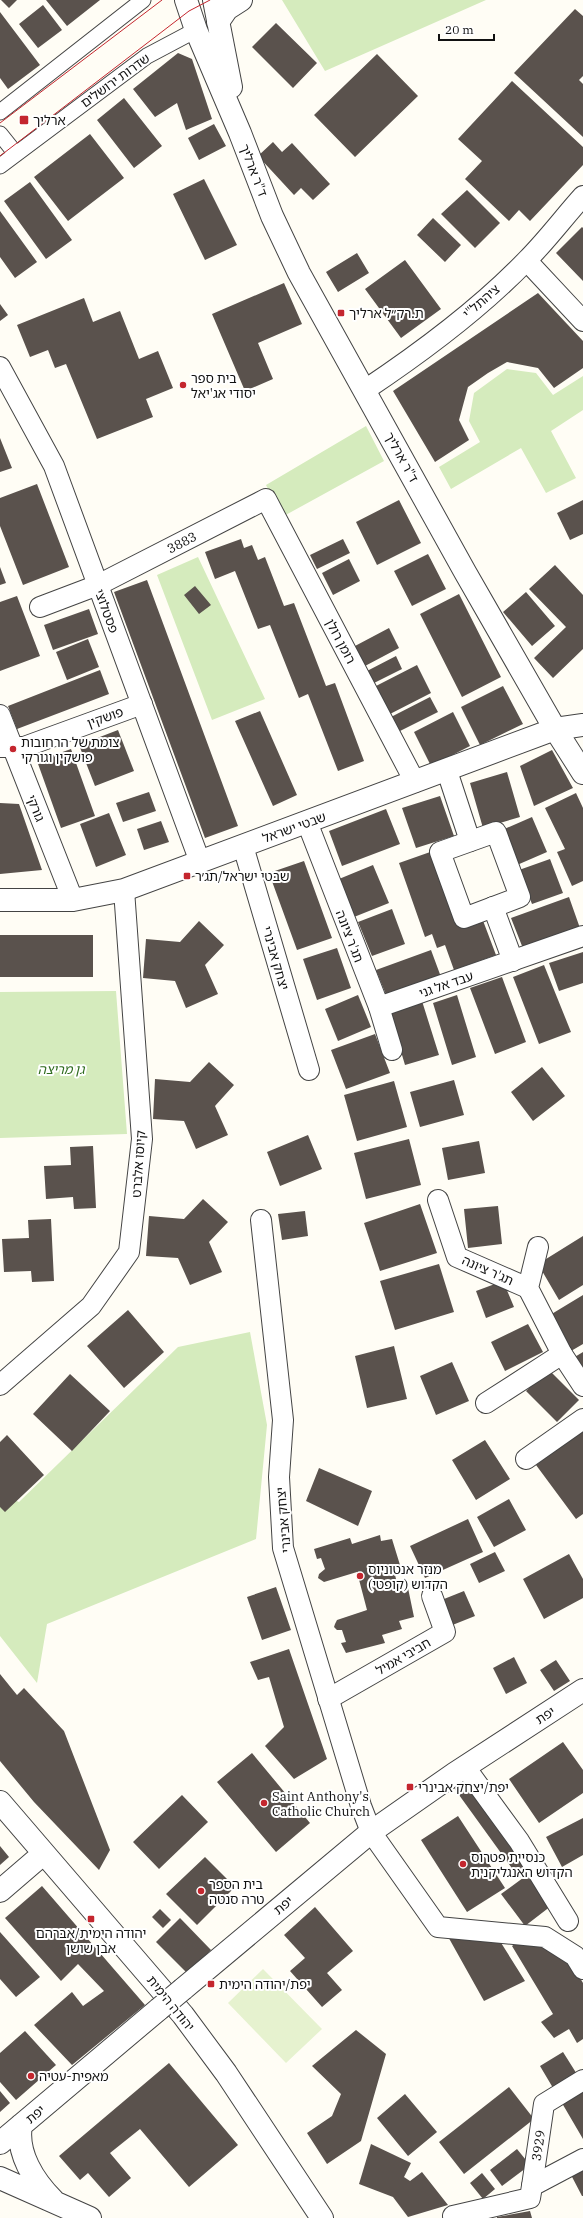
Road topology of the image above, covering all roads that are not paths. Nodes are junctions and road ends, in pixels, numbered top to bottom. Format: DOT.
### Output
graph roads {
  1 [pos="143,0"];
  2 [pos="186,0"];
  3 [pos="214,0"];
  4 [pos="241,0"];
  5 [pos="218,22"];
  6 [pos="196,30"];
  7 [pos="0,112"];
  8 [pos="240,133"];
  9 [pos="0,134"];
  10 [pos="16,154"];
  11 [pos="0,166"];
  12 [pos="583,196"];
  13 [pos="526,261"];
  14 [pos="583,321"];
  15 [pos="0,367"];
  16 [pos="365,390"];
  17 [pos="266,499"];
  18 [pos="98,585"];
  19 [pos="40,607"];
  20 [pos="142,704"];
  21 [pos="0,715"];
  22 [pos="583,726"];
  23 [pos="555,730"];
  24 [pos="583,740"];
  25 [pos="6,747"];
  26 [pos="581,769"];
  27 [pos="447,771"];
  28 [pos="415,782"];
  29 [pos="307,822"];
  30 [pos="470,841"];
  31 [pos="243,846"];
  32 [pos="200,862"];
  33 [pos="124,890"];
  34 [pos="0,900"];
  35 [pos="73,900"];
  36 [pos="493,907"];
  37 [pos="583,936"];
  38 [pos="513,961"];
  39 [pos="379,1008"];
  40 [pos="392,1050"];
  41 [pos="309,1070"];
  42 [pos="438,1200"];
  43 [pos="261,1220"];
  44 [pos="538,1247"];
  45 [pos="528,1288"];
  46 [pos="562,1354"];
  47 [pos="0,1385"];
  48 [pos="583,1386"];
  49 [pos="486,1403"];
  50 [pos="583,1419"];
  51 [pos="526,1459"];
  52 [pos="432,1596"];
  53 [pos="583,1690"];
  54 [pos="328,1699"];
  55 [pos="465,1767"];
  56 [pos="0,1802"];
  57 [pos="371,1832"];
  58 [pos="43,1854"];
  59 [pos="0,1891"];
  60 [pos="568,1920"];
  61 [pos="583,1969"];
  62 [pos="583,2080"];
  63 [pos="21,2125"];
  64 [pos="0,2143"];
  65 [pos="583,2158"];
  66 [pos="0,2178"];
  67 [pos="532,2186"];
  68 [pos="57,2203"];
  69 [pos="90,2218"];
  70 [pos="322,2218"];
  71 [pos="454,2218"];
  1 -- 7 [label="street"];
  2 -- 6 [label="street, ד\"ר ארליך"];
  3 -- 5 [label="street, ד\"ר ארליך"];
  4 -- 5 [label="street"];
  5 -- 8 [label="street, ד\"ר ארליך"];
  6 -- 8 [label="street, ד\"ר ארליך"];
  6 -- 10 [label="street, שדרות ירושלים"];
  8 -- 16 [label="street, ד\"ר ארליך"];
  9 -- 10 [label="street"];
  10 -- 11 [label="street, שדרות ירושלים"];
  12 -- 13 [label="street, ציהתל\"י"];
  13 -- 14 [label="street"];
  13 -- 16 [label="street, ציהתל\"י"];
  15 -- 18 [label="street, פסטלוצי"];
  16 -- 23 [label="street, ד\"ר ארליך"];
  17 -- 18 [label="street, 3883"];
  17 -- 28 [label="street, רומן רולן"];
  18 -- 19 [label="street, 3883"];
  18 -- 20 [label="street, פסטלוצי"];
  20 -- 25 [label="street, פושקין"];
  20 -- 32 [label="street, פסטלוצי"];
  21 -- 25 [label="street, גורקי"];
  22 -- 23 [label="street, שבטי ישראל"];
  23 -- 26 [label="street, ד\"ר ארליך"];
  23 -- 27 [label="street, שבטי ישראל"];
  24 -- 26 [label="street"];
  25 -- 35 [label="street, גורקי"];
  27 -- 28 [label="street, שבטי ישראל"];
  27 -- 30 [label="street"];
  28 -- 29 [label="street, שבטי ישראל"];
  29 -- 31 [label="street, שבטי ישראל"];
  29 -- 39 [label="street, תג'ר ציונה"];
  30 -- 36 [label="street"];
  30 -- 36 [label="street"];
  31 -- 32 [label="street, שבטי ישראל"];
  31 -- 41 [label="street, יצחק אבינרי"];
  32 -- 33 [label="street, שבטי ישראל"];
  33 -- 35 [label="street, שבטי ישראל"];
  33 -- 47 [label="street, קיוסו אלברט"];
  34 -- 35 [label="street, שבטי ישראל"];
  36 -- 38 [label="street"];
  37 -- 38 [label="street, עבד אל גני"];
  38 -- 39 [label="street, עבד אל גני"];
  39 -- 40 [label="street, תג'ר ציונה"];
  42 -- 45 [label="street, תג'ר ציונה"];
  43 -- 54 [label="street, יצחק אבינרי"];
  44 -- 45 [label="street, תג'ר ציונה"];
  45 -- 46 [label="street, תג'ר ציונה"];
  46 -- 48 [label="street, תג'ר ציונה"];
  46 -- 49 [label="street"];
  50 -- 51 [label="street"];
  52 -- 54 [label="street, חביבי אמיל"];
  53 -- 55 [label="street, יפת"];
  54 -- 57 [label="street, יצחק אבינרי"];
  55 -- 57 [label="street, יפת"];
  55 -- 60 [label="street"];
  56 -- 58 [label="street, יהודה הימית"];
  57 -- 61 [label="street, יצחק אבינרי"];
  57 -- 63 [label="street, יפת, bridge"];
  58 -- 59 [label="street"];
  58 -- 70 [label="street, יהודה הימית"];
  62 -- 67 [label="street, 3929"];
  63 -- 64 [label="street, יפת"];
  63 -- 68 [label="street"];
  65 -- 67 [label="street"];
  66 -- 68 [label="street"];
  67 -- 71 [label="street"];
  68 -- 69 [label="street"];
}
